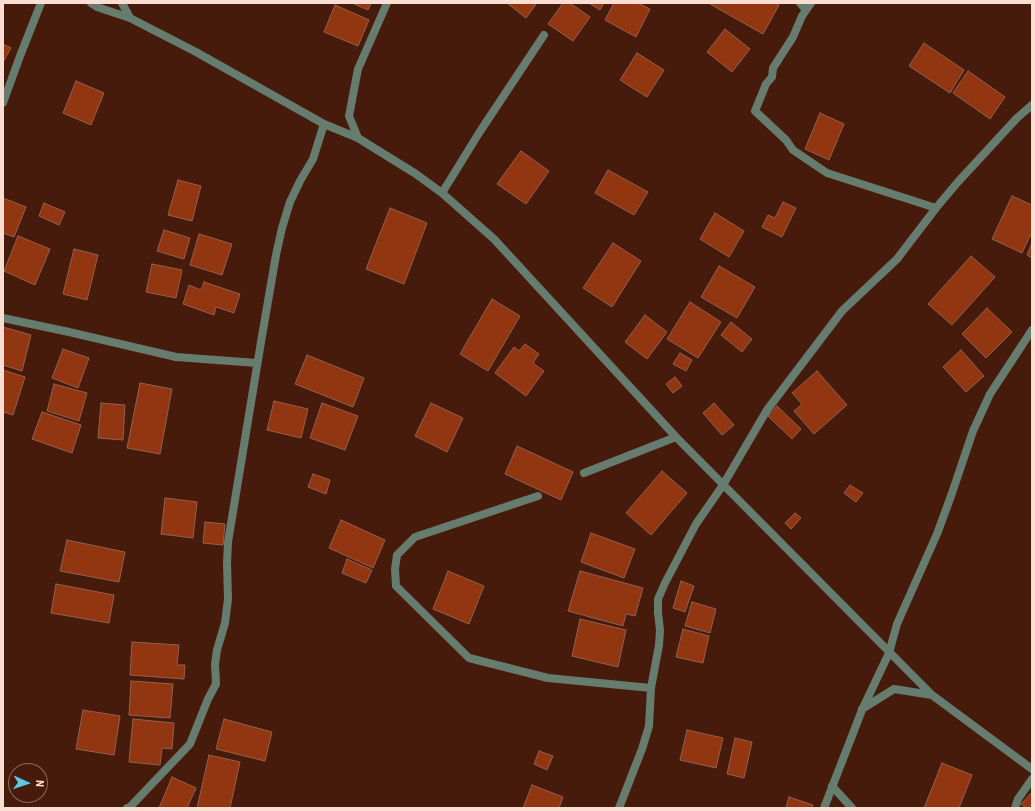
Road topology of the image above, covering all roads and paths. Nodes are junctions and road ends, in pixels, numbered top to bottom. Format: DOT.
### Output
graph roads {
  1 [pos="41,3"];
  2 [pos="91,3"];
  3 [pos="122,3"];
  4 [pos="387,3"];
  5 [pos="800,3"];
  6 [pos="811,3"];
  7 [pos="806,10"];
  8 [pos="130,18"];
  9 [pos="544,35"];
  10 [pos="3,103"];
  11 [pos="1032,105"];
  12 [pos="324,124"];
  13 [pos="358,138"];
  14 [pos="442,193"];
  15 [pos="936,208"];
  16 [pos="3,318"];
  17 [pos="1032,330"];
  18 [pos="258,363"];
  19 [pos="676,437"];
  20 [pos="584,473"];
  21 [pos="723,485"];
  22 [pos="538,496"];
  23 [pos="889,653"];
  24 [pos="651,688"];
  25 [pos="932,695"];
  26 [pos="862,710"];
  27 [pos="1032,769"];
  28 [pos="1032,779"];
  29 [pos="832,786"];
  30 [pos="127,808"];
  31 [pos="619,808"];
  32 [pos="824,808"];
  33 [pos="852,808"];
  34 [pos="1015,808"];
  1 -- 10 [label="street"];
  2 -- 8 [label="street"];
  3 -- 8 [label="street"];
  4 -- 13 [label="street"];
  5 -- 7 [label="street"];
  6 -- 7 [label="street"];
  7 -- 15 [label="street"];
  8 -- 12 [label="street"];
  9 -- 14 [label="street"];
  11 -- 15 [label="street"];
  12 -- 13 [label="street"];
  12 -- 18 [label="street"];
  13 -- 14 [label="street"];
  14 -- 19 [label="street"];
  15 -- 21 [label="street"];
  16 -- 18 [label="street"];
  17 -- 23 [label="street"];
  18 -- 30 [label="street"];
  19 -- 20 [label="street"];
  19 -- 21 [label="street"];
  21 -- 23 [label="street"];
  21 -- 24 [label="street"];
  22 -- 24 [label="street"];
  23 -- 25 [label="street"];
  23 -- 26 [label="street"];
  24 -- 31 [label="street"];
  25 -- 26 [label="street"];
  25 -- 27 [label="street"];
  26 -- 29 [label="street"];
  28 -- 34 [label="street"];
  29 -- 32 [label="street"];
  29 -- 33 [label="street"];
}
